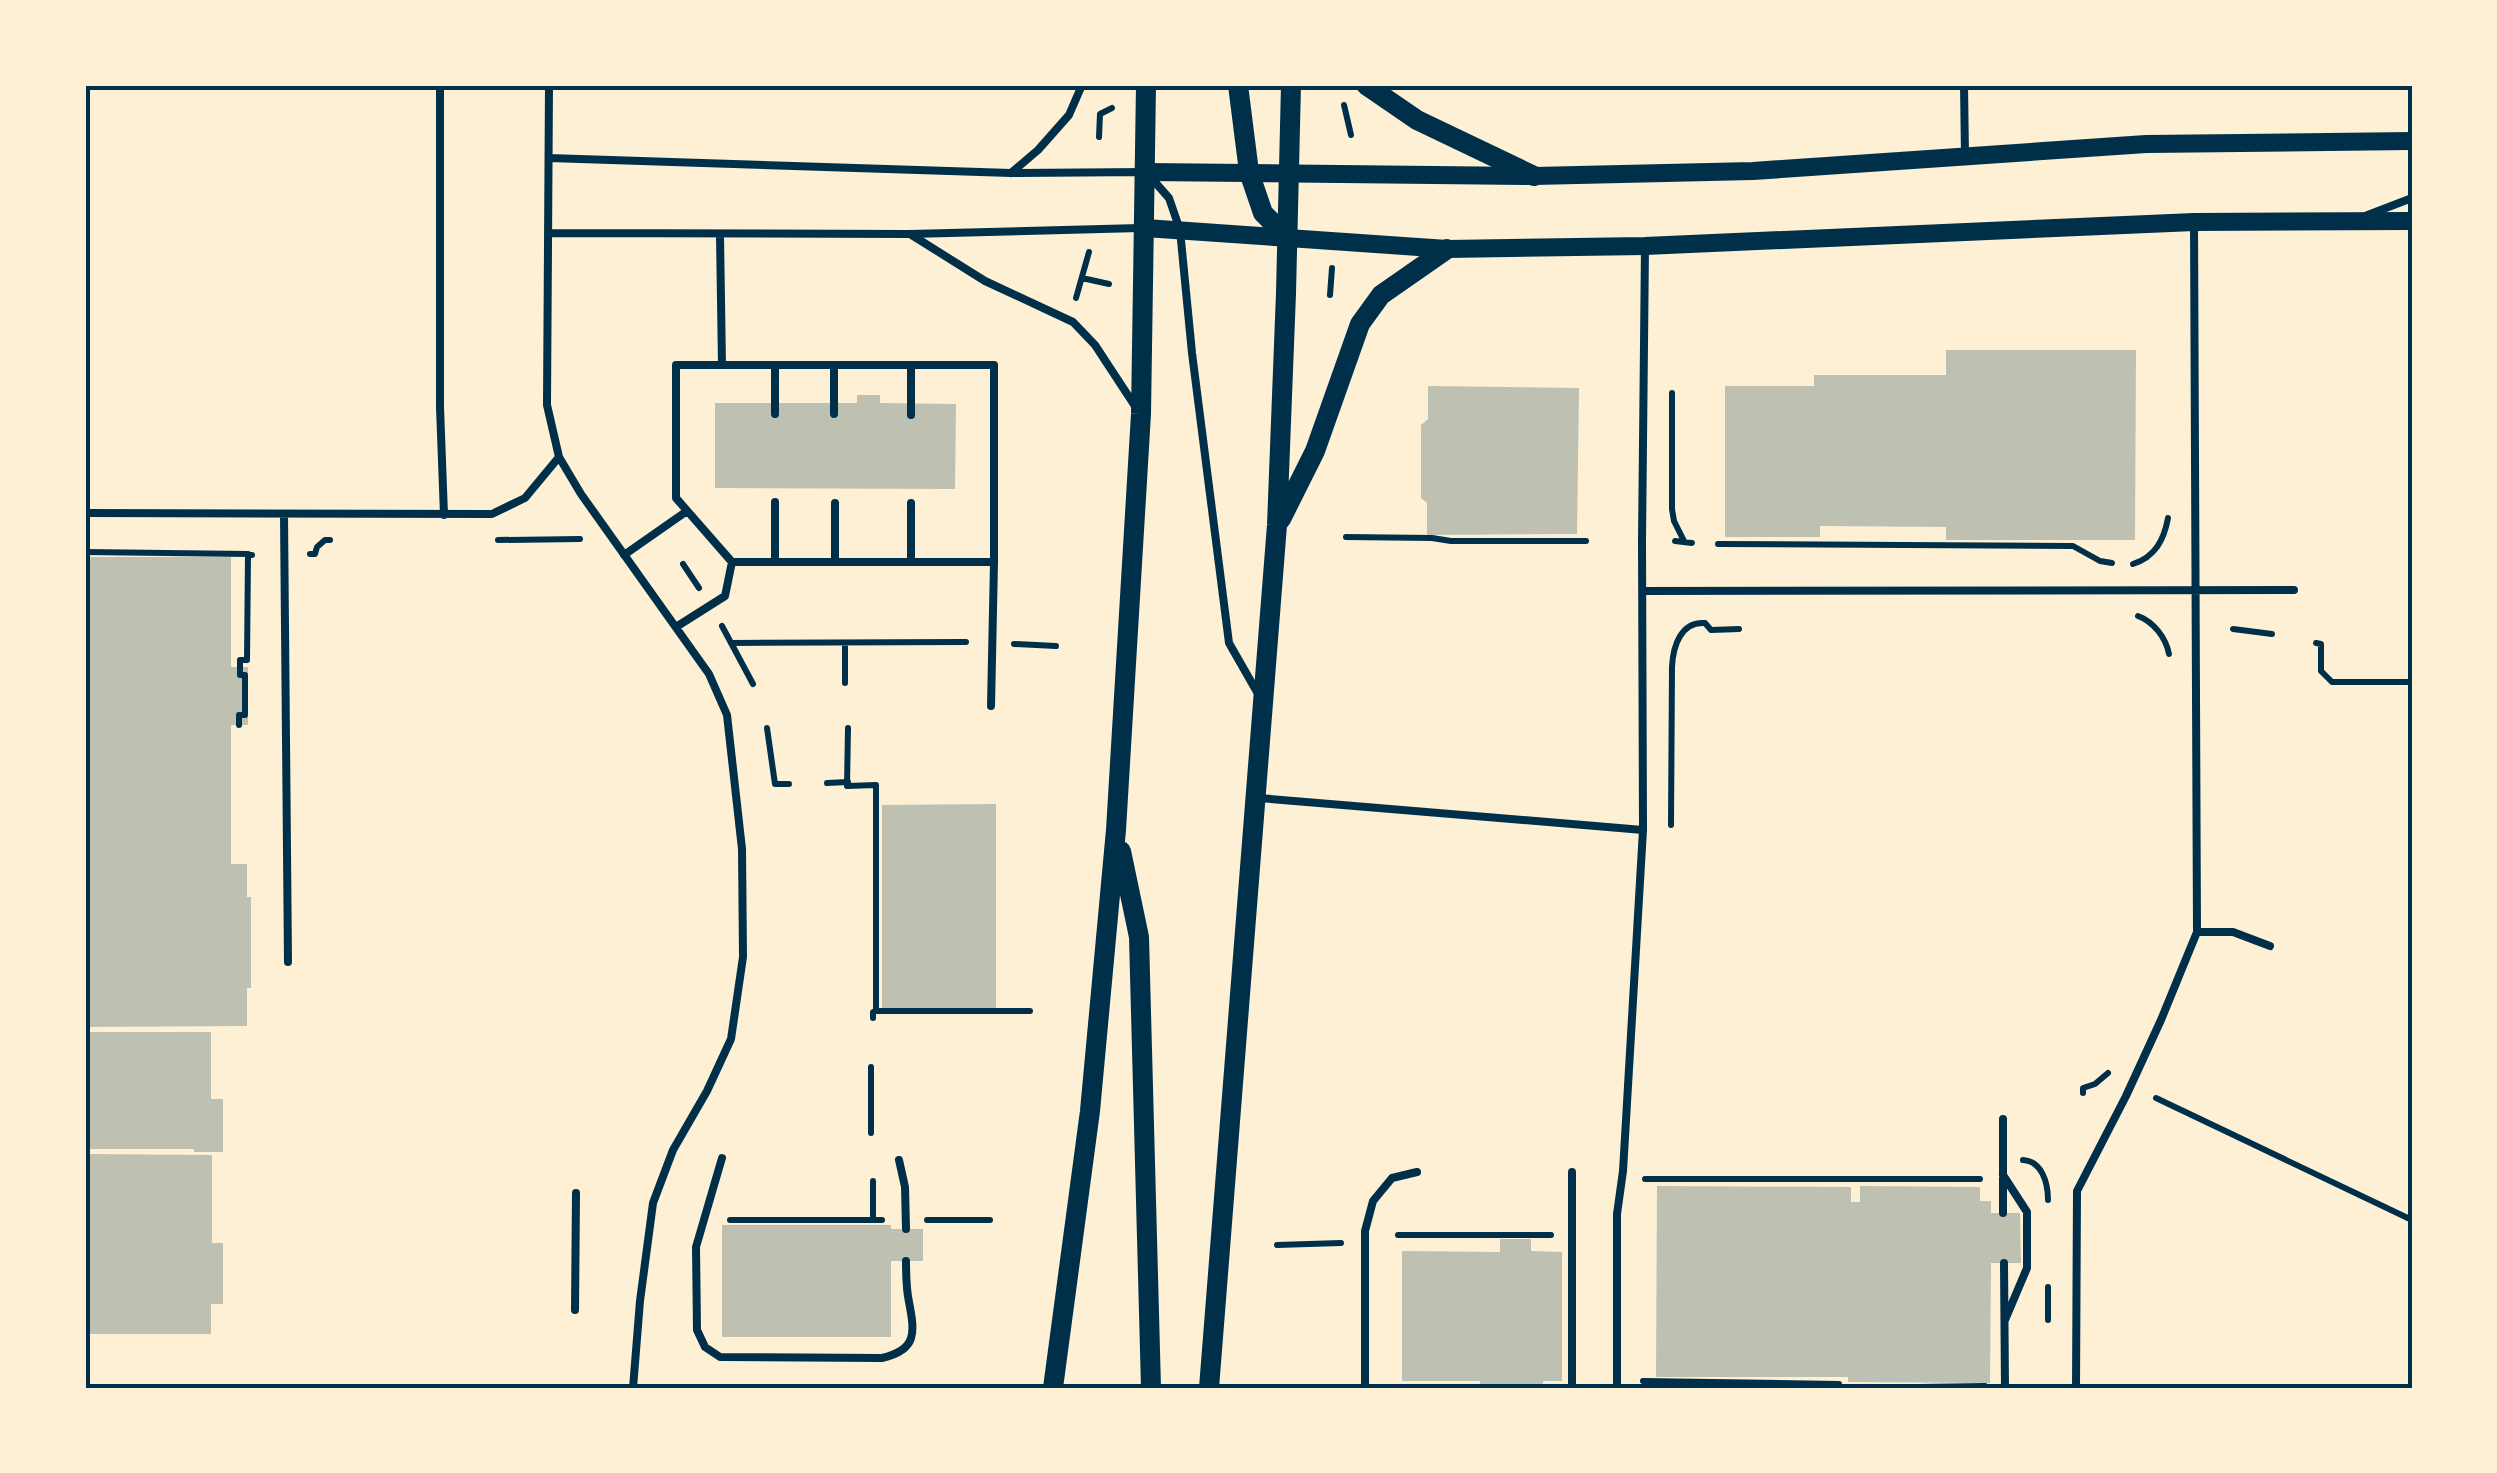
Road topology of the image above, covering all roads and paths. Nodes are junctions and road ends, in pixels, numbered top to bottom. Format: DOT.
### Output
graph roads {
  1 [pos="440,85"];
  2 [pos="550,85"];
  3 [pos="1082,85"];
  4 [pos="1146,85"];
  5 [pos="1238,85"];
  6 [pos="1291,85"];
  7 [pos="1366,85"];
  8 [pos="1964,85"];
  9 [pos="1328,104"];
  10 [pos="1112,108"];
  11 [pos="1351,135"];
  12 [pos="1099,138"];
  13 [pos="2412,141"];
  14 [pos="1965,156"];
  15 [pos="550,158"];
  16 [pos="1146,172"];
  17 [pos="1249,172"];
  18 [pos="1289,172"];
  19 [pos="1011,174"];
  20 [pos="1534,176"];
  21 [pos="2412,198"];
  22 [pos="2352,221"];
  23 [pos="2412,221"];
  24 [pos="2194,222"];
  25 [pos="1145,228"];
  26 [pos="1180,230"];
  27 [pos="549,233"];
  28 [pos="910,234"];
  29 [pos="720,235"];
  30 [pos="1288,238"];
  31 [pos="1091,246"];
  32 [pos="1646,246"];
  33 [pos="1447,249"];
  34 [pos="1332,268"];
  35 [pos="1082,278"];
  36 [pos="1109,284"];
  37 [pos="1336,296"];
  38 [pos="1076,298"];
  39 [pos="722,365"];
  40 [pos="775,365"];
  41 [pos="834,365"];
  42 [pos="911,365"];
  43 [pos="1672,381"];
  44 [pos="775,414"];
  45 [pos="834,414"];
  46 [pos="1141,414"];
  47 [pos="911,415"];
  48 [pos="559,457"];
  49 [pos="775,502"];
  50 [pos="835,503"];
  51 [pos="911,503"];
  52 [pos="2170,508"];
  53 [pos="687,511"];
  54 [pos="85,513"];
  55 [pos="284,515"];
  56 [pos="444,515"];
  57 [pos="1277,525"];
  58 [pos="1346,537"];
  59 [pos="1586,542"];
  60 [pos="1684,542"];
  61 [pos="1718,544"];
  62 [pos="85,552"];
  63 [pos="624,555"];
  64 [pos="732,562"];
  65 [pos="775,562"];
  66 [pos="835,562"];
  67 [pos="911,562"];
  68 [pos="994,562"];
  69 [pos="682,564"];
  70 [pos="699,589"];
  71 [pos="2194,590"];
  72 [pos="2294,590"];
  73 [pos="1643,591"];
  74 [pos="2133,614"];
  75 [pos="719,620"];
  76 [pos="676,627"];
  77 [pos="1716,629"];
  78 [pos="1739,629"];
  79 [pos="2233,629"];
  80 [pos="2272,634"];
  81 [pos="845,642"];
  82 [pos="966,642"];
  83 [pos="731,643"];
  84 [pos="1013,644"];
  85 [pos="2316,644"];
  86 [pos="1056,646"];
  87 [pos="2170,664"];
  88 [pos="846,682"];
  89 [pos="2412,682"];
  90 [pos="753,684"];
  91 [pos="1264,704"];
  92 [pos="991,706"];
  93 [pos="239,726"];
  94 [pos="767,728"];
  95 [pos="848,728"];
  96 [pos="848,782"];
  97 [pos="827,783"];
  98 [pos="789,784"];
  99 [pos="1257,798"];
  100 [pos="1116,830"];
  101 [pos="1643,830"];
  102 [pos="2197,932"];
  103 [pos="2270,946"];
  104 [pos="288,962"];
  105 [pos="1030,1010"];
  106 [pos="2116,1063"];
  107 [pos="872,1067"];
  108 [pos="2083,1093"];
  109 [pos="2156,1098"];
  110 [pos="2002,1119"];
  111 [pos="872,1134"];
  112 [pos="722,1158"];
  113 [pos="899,1160"];
  114 [pos="1981,1162"];
  115 [pos="1417,1172"];
  116 [pos="1572,1172"];
  117 [pos="2003,1175"];
  118 [pos="1645,1178"];
  119 [pos="873,1181"];
  120 [pos="576,1193"];
  121 [pos="2003,1213"];
  122 [pos="714,1220"];
  123 [pos="873,1220"];
  124 [pos="891,1220"];
  125 [pos="926,1220"];
  126 [pos="990,1220"];
  127 [pos="2412,1220"];
  128 [pos="1554,1224"];
  129 [pos="906,1229"];
  130 [pos="1398,1236"];
  131 [pos="1342,1243"];
  132 [pos="1277,1246"];
  133 [pos="906,1260"];
  134 [pos="2004,1263"];
  135 [pos="576,1310"];
  136 [pos="2005,1320"];
  137 [pos="1644,1381"];
  138 [pos="1212,1386"];
  139 [pos="1986,1386"];
  140 [pos="633,1388"];
  141 [pos="1053,1388"];
  142 [pos="1152,1388"];
  143 [pos="1365,1388"];
  144 [pos="1572,1388"];
  145 [pos="1617,1388"];
  146 [pos="1839,1388"];
  147 [pos="1852,1388"];
  148 [pos="2005,1388"];
  149 [pos="2076,1388"];
  1 -- 56 [label="lane"];
  2 -- 15 [label="lane"];
  3 -- 19 [label="lane"];
  4 -- 16 [label="main road"];
  5 -- 17 [label="main road"];
  6 -- 18 [label="main road"];
  7 -- 20 [label="main road"];
  8 -- 14 [label="lane"];
  9 -- 11 [label="path"];
  10 -- 12 [label="path"];
  13 -- 14 [label="street"];
  14 -- 20 [label="street"];
  15 -- 19 [label="lane"];
  15 -- 27 [label="lane"];
  16 -- 17 [label="street"];
  16 -- 19 [label="lane"];
  16 -- 25 [label="main road"];
  16 -- 26 [label="lane"];
  17 -- 18 [label="street"];
  17 -- 30 [label="main road"];
  18 -- 20 [label="street"];
  18 -- 30 [label="main road"];
  21 -- 22 [label="lane"];
  22 -- 23 [label="street"];
  22 -- 24 [label="street"];
  24 -- 32 [label="street"];
  24 -- 71 [label="lane"];
  25 -- 26 [label="street"];
  25 -- 28 [label="lane"];
  25 -- 46 [label="main road"];
  26 -- 30 [label="street"];
  26 -- 91 [label="lane"];
  27 -- 29 [label="lane"];
  27 -- 48 [label="lane"];
  28 -- 29 [label="lane"];
  28 -- 46 [label="lane"];
  29 -- 39 [label="lane"];
  30 -- 33 [label="street"];
  30 -- 57 [label="main road"];
  31 -- 35 [label="path"];
  32 -- 33 [label="street"];
  32 -- 73 [label="lane"];
  33 -- 57 [label="main road"];
  34 -- 37 [label="path"];
  35 -- 36 [label="path"];
  35 -- 38 [label="path"];
  39 -- 40 [label="lane"];
  39 -- 53 [label="lane"];
  40 -- 41 [label="lane"];
  40 -- 44 [label="lane"];
  41 -- 42 [label="lane"];
  41 -- 45 [label="lane"];
  42 -- 47 [label="lane"];
  42 -- 68 [label="lane"];
  43 -- 60 [label="path"];
  46 -- 100 [label="main road"];
  48 -- 56 [label="lane"];
  48 -- 63 [label="lane"];
  49 -- 65 [label="lane"];
  50 -- 66 [label="lane"];
  51 -- 67 [label="lane"];
  52 -- 61 [label="path"];
  53 -- 63 [label="lane"];
  53 -- 64 [label="lane"];
  54 -- 55 [label="lane"];
  55 -- 56 [label="lane"];
  55 -- 104 [label="lane"];
  57 -- 91 [label="main road"];
  58 -- 59 [label="path"];
  62 -- 93 [label="path"];
  63 -- 76 [label="lane"];
  64 -- 65 [label="lane"];
  64 -- 76 [label="lane"];
  65 -- 66 [label="lane"];
  66 -- 67 [label="lane"];
  67 -- 68 [label="lane"];
  68 -- 92 [label="lane"];
  69 -- 70 [label="path"];
  71 -- 72 [label="lane"];
  71 -- 73 [label="lane"];
  71 -- 102 [label="lane"];
  73 -- 101 [label="lane"];
  74 -- 87 [label="path"];
  75 -- 83 [label="path"];
  76 -- 140 [label="lane"];
  77 -- 78 [label="path"];
  79 -- 80 [label="path"];
  81 -- 82 [label="path"];
  81 -- 83 [label="path"];
  81 -- 88 [label="path"];
  83 -- 90 [label="path"];
  84 -- 86 [label="path"];
  85 -- 89 [label="path"];
  91 -- 99 [label="main road"];
  94 -- 98 [label="path"];
  95 -- 96 [label="path"];
  96 -- 97 [label="path"];
  96 -- 105 [label="path"];
  99 -- 101 [label="lane"];
  99 -- 138 [label="main road"];
  100 -- 141 [label="main road"];
  100 -- 142 [label="main road"];
  101 -- 145 [label="lane"];
  102 -- 103 [label="lane"];
  102 -- 149 [label="lane"];
  106 -- 108 [label="path"];
  107 -- 111 [label="path"];
  109 -- 127 [label="path"];
  110 -- 117 [label="lane"];
  112 -- 133 [label="lane"];
  113 -- 129 [label="lane"];
  114 -- 118 [label="path"];
  115 -- 143 [label="lane"];
  116 -- 144 [label="lane"];
  117 -- 121 [label="lane"];
  117 -- 136 [label="lane"];
  119 -- 123 [label="path"];
  120 -- 135 [label="lane"];
  122 -- 123 [label="path"];
  123 -- 124 [label="path"];
  125 -- 126 [label="path"];
  128 -- 130 [label="path"];
  131 -- 132 [label="path"];
  134 -- 136 [label="lane"];
  136 -- 148 [label="lane"];
  137 -- 146 [label="path"];
  139 -- 147 [label="path"];
}
